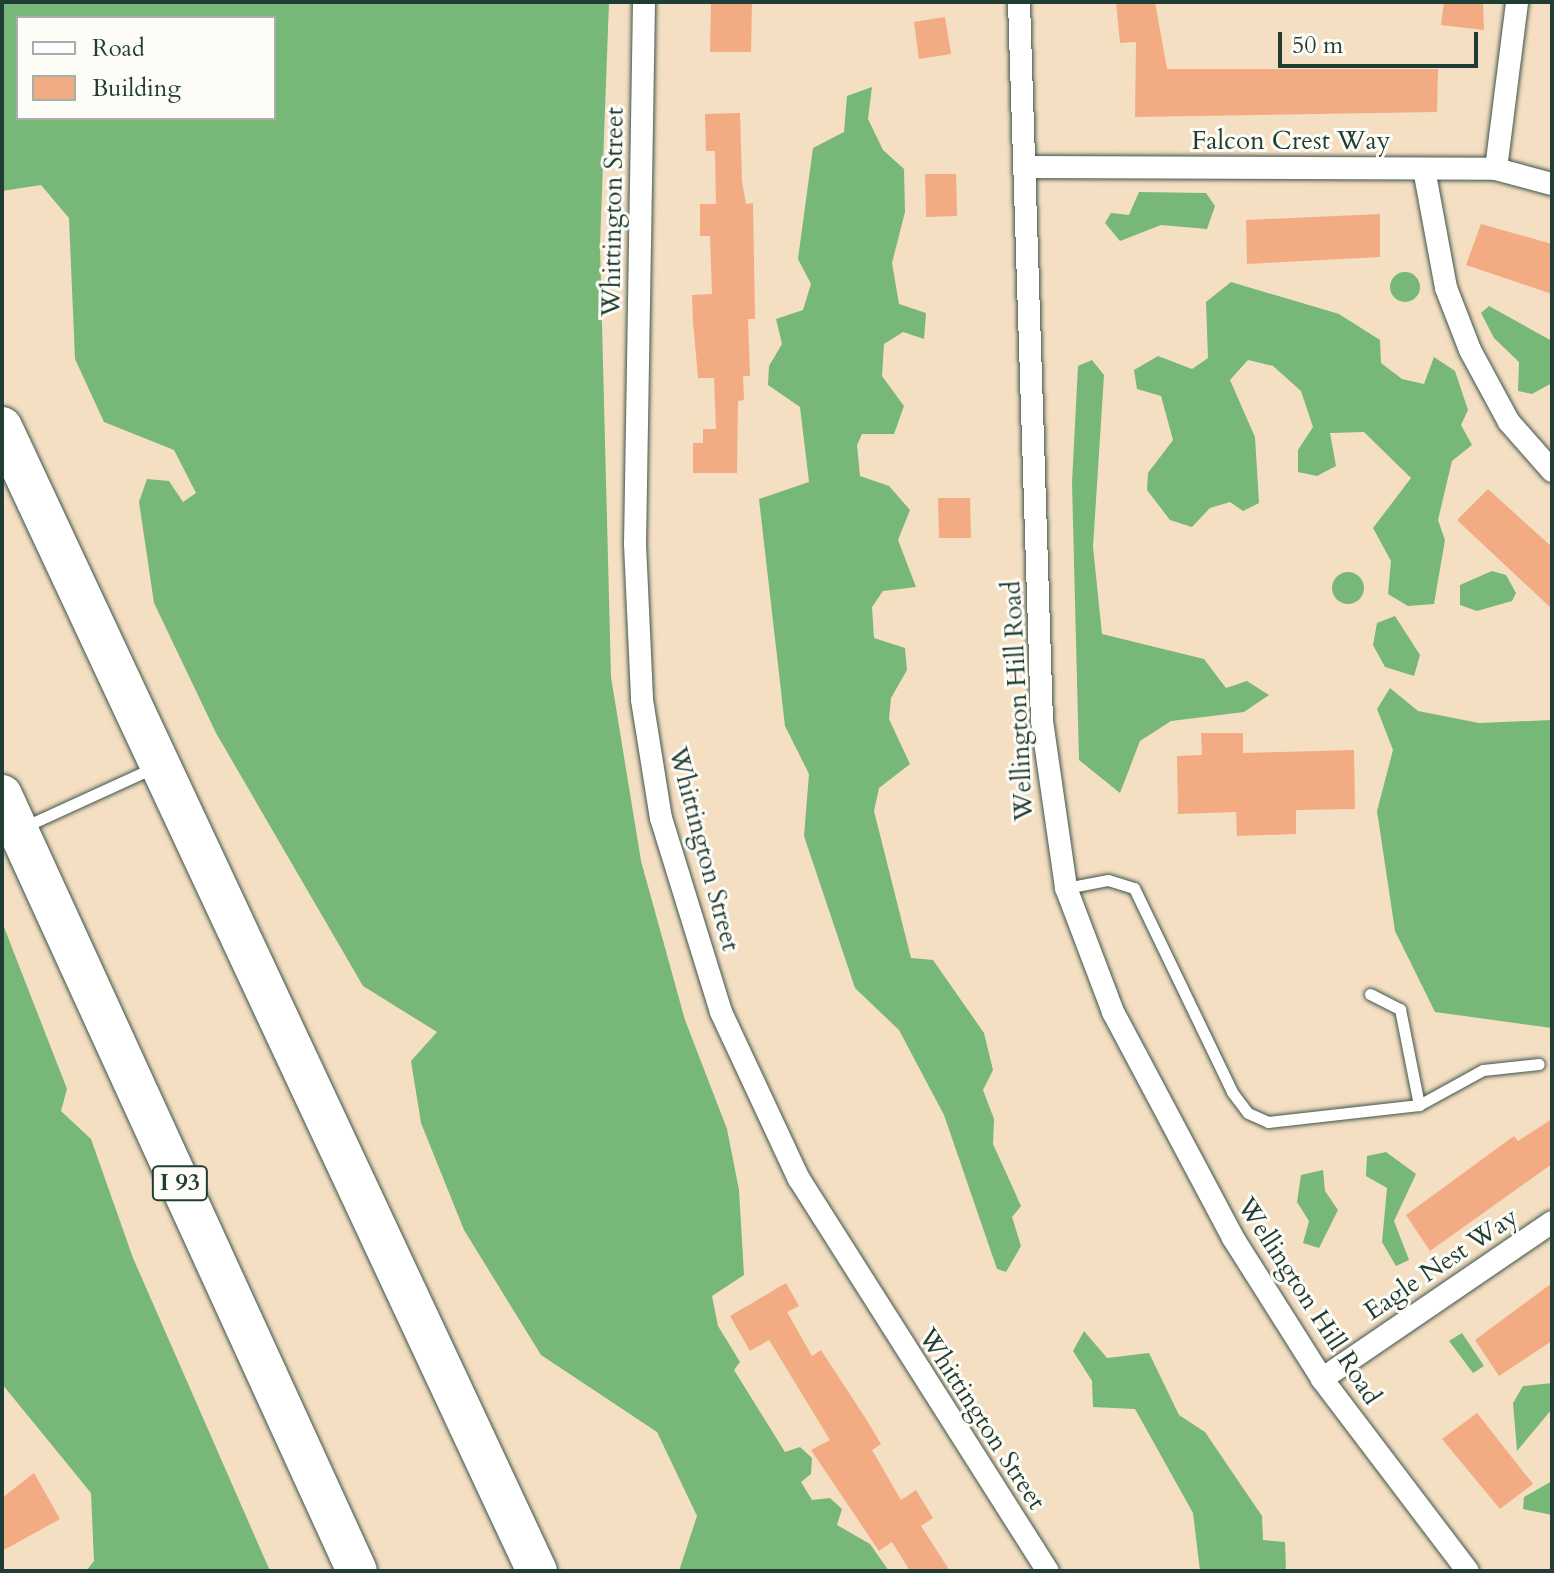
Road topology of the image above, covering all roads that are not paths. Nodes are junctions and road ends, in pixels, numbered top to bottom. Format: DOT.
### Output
graph roads {
  1 [pos="644,2"];
  2 [pos="1019,2"];
  3 [pos="1517,2"];
  4 [pos="1028,167"];
  5 [pos="1424,169"];
  6 [pos="1496,169"];
  7 [pos="1552,184"];
  8 [pos="2,427"];
  9 [pos="1552,471"];
  10 [pos="157,766"];
  11 [pos="10,812"];
  12 [pos="1066,888"];
  13 [pos="1370,994"];
  14 [pos="1539,1064"];
  15 [pos="1419,1105"];
  16 [pos="1552,1222"];
  17 [pos="1322,1379"];
  18 [pos="357,1571"];
  19 [pos="537,1571"];
  20 [pos="1048,1571"];
  21 [pos="1468,1571"];
  1 -- 20 [label="street, Whittington Street"];
  2 -- 4 [label="street, Wellington Hill Road"];
  3 -- 6 [label="street"];
  4 -- 5 [label="street, Falcon Crest Way"];
  4 -- 12 [label="street, Wellington Hill Road"];
  5 -- 6 [label="street, Falcon Crest Way"];
  5 -- 9 [label="street"];
  6 -- 7 [label="street, Falcon Crest Way"];
  8 -- 10 [label="highway"];
  10 -- 11 [label="lane"];
  10 -- 19 [label="highway"];
  11 -- 18 [label="highway, I 93"];
  12 -- 15 [label="lane"];
  12 -- 17 [label="street, Wellington Hill Road"];
  13 -- 15 [label="lane"];
  14 -- 15 [label="lane"];
  16 -- 17 [label="street, Eagle Nest Way"];
  17 -- 21 [label="street, Wellington Hill Road"];
}
